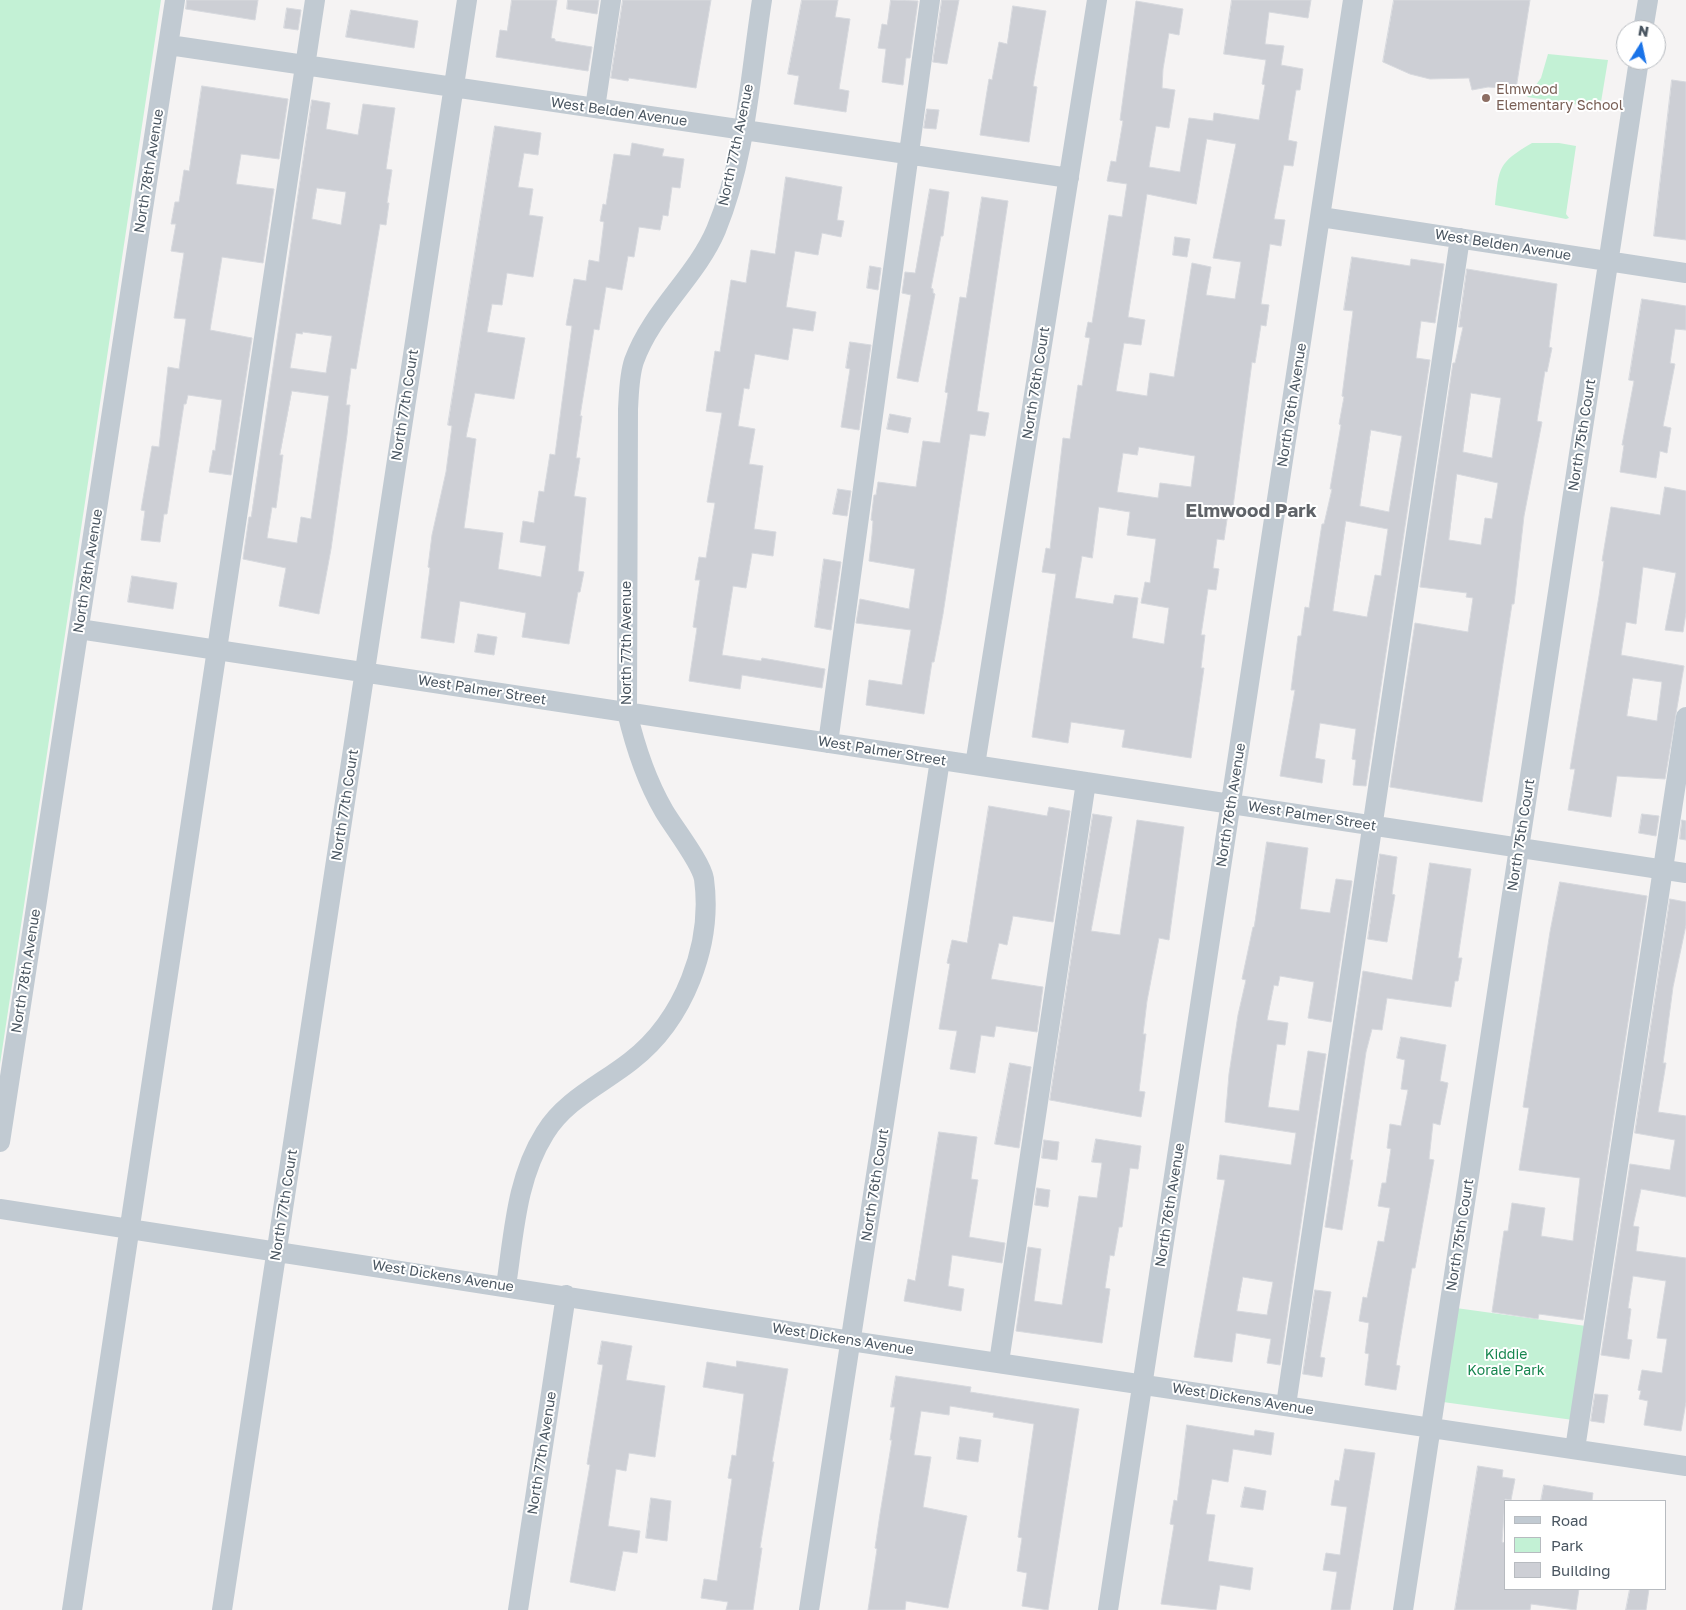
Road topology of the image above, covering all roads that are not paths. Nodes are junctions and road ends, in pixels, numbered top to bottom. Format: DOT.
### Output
graph roads {
  1 [pos="175,0"];
  2 [pos="315,0"];
  3 [pos="467,0"];
  4 [pos="611,0"];
  5 [pos="762,0"];
  6 [pos="930,0"];
  7 [pos="1096,0"];
  8 [pos="1354,0"];
  9 [pos="1648,0"];
  10 [pos="1645,20"];
  11 [pos="169,45"];
  12 [pos="305,66"];
  13 [pos="1637,70"];
  14 [pos="454,88"];
  15 [pos="595,108"];
  16 [pos="742,130"];
  17 [pos="909,153"];
  18 [pos="1069,178"];
  19 [pos="1321,216"];
  20 [pos="1460,238"];
  21 [pos="1608,262"];
  22 [pos="1686,273"];
  23 [pos="79,629"];
  24 [pos="217,650"];
  25 [pos="365,672"];
  26 [pos="626,712"];
  27 [pos="1686,717"];
  28 [pos="828,743"];
  29 [pos="940,760"];
  30 [pos="975,765"];
  31 [pos="1086,782"];
  32 [pos="1231,804"];
  33 [pos="1372,825"];
  34 [pos="1519,847"];
  35 [pos="1663,869"];
  36 [pos="1686,873"];
  37 [pos="0,1142"];
  38 [pos="0,1209"];
  39 [pos="130,1229"];
  40 [pos="277,1251"];
  41 [pos="506,1286"];
  42 [pos="566,1295"];
  43 [pos="850,1341"];
  44 [pos="999,1362"];
  45 [pos="1143,1383"];
  46 [pos="1286,1405"];
  47 [pos="1431,1428"];
  48 [pos="1575,1449"];
  49 [pos="1686,1466"];
  50 [pos="72,1610"];
  51 [pos="222,1610"];
  52 [pos="518,1610"];
  53 [pos="809,1610"];
  54 [pos="1108,1610"];
  55 [pos="1403,1610"];
  1 -- 11 [label="street, North 78th Avenue"];
  2 -- 12 [label="street"];
  3 -- 14 [label="street, North 77th Court"];
  4 -- 15 [label="street"];
  5 -- 16 [label="street, North 77th Avenue"];
  6 -- 17 [label="street"];
  7 -- 18 [label="street, North 76th Court"];
  8 -- 19 [label="street, North 76th Avenue"];
  9 -- 10 [label="street"];
  11 -- 12 [label="street, West Belden Avenue"];
  11 -- 23 [label="street, North 78th Avenue"];
  12 -- 14 [label="street, West Belden Avenue"];
  12 -- 24 [label="street"];
  13 -- 21 [label="street, North 75th Court"];
  14 -- 15 [label="street, West Belden Avenue"];
  14 -- 25 [label="street, North 77th Court"];
  15 -- 16 [label="street, West Belden Avenue"];
  16 -- 17 [label="street, West Belden Avenue"];
  16 -- 26 [label="street, North 77th Avenue"];
  17 -- 18 [label="street, West Belden Avenue"];
  17 -- 28 [label="street"];
  18 -- 30 [label="street, North 76th Court"];
  19 -- 20 [label="street, West Belden Avenue"];
  19 -- 32 [label="street, North 76th Avenue"];
  20 -- 21 [label="street, West Belden Avenue"];
  20 -- 33 [label="street"];
  21 -- 22 [label="street, West Belden Avenue"];
  21 -- 34 [label="street, North 75th Court"];
  23 -- 24 [label="street, West Palmer Street"];
  23 -- 37 [label="street, North 78th Avenue"];
  24 -- 25 [label="street, West Palmer Street"];
  24 -- 39 [label="street"];
  25 -- 26 [label="street, West Palmer Street"];
  25 -- 40 [label="street, North 77th Court"];
  26 -- 28 [label="street, West Palmer Street"];
  26 -- 41 [label="street, North 77th Avenue"];
  27 -- 35 [label="street"];
  28 -- 29 [label="street, West Palmer Street"];
  29 -- 30 [label="street, West Palmer Street"];
  29 -- 43 [label="street, North 76th Court"];
  30 -- 31 [label="street, West Palmer Street"];
  31 -- 32 [label="street, West Palmer Street"];
  31 -- 44 [label="street"];
  32 -- 33 [label="street, West Palmer Street"];
  32 -- 45 [label="street, North 76th Avenue"];
  33 -- 34 [label="street, West Palmer Street"];
  33 -- 46 [label="street"];
  34 -- 35 [label="street, West Palmer Street"];
  34 -- 47 [label="street, North 75th Court"];
  35 -- 36 [label="street, West Palmer Street"];
  35 -- 48 [label="street"];
  38 -- 39 [label="street, West Dickens Avenue"];
  39 -- 40 [label="street, West Dickens Avenue"];
  39 -- 50 [label="street"];
  40 -- 41 [label="street, West Dickens Avenue"];
  40 -- 51 [label="street, North 77th Court"];
  41 -- 42 [label="street, West Dickens Avenue"];
  42 -- 43 [label="street, West Dickens Avenue"];
  42 -- 52 [label="street, North 77th Avenue"];
  43 -- 44 [label="street, West Dickens Avenue"];
  43 -- 53 [label="street, North 76th Court"];
  44 -- 45 [label="street, West Dickens Avenue"];
  45 -- 46 [label="street, West Dickens Avenue"];
  45 -- 54 [label="street, North 76th Avenue"];
  46 -- 47 [label="street, West Dickens Avenue"];
  47 -- 48 [label="street, West Dickens Avenue"];
  47 -- 55 [label="street, North 75th Court"];
  48 -- 49 [label="street, West Dickens Avenue"];
}
